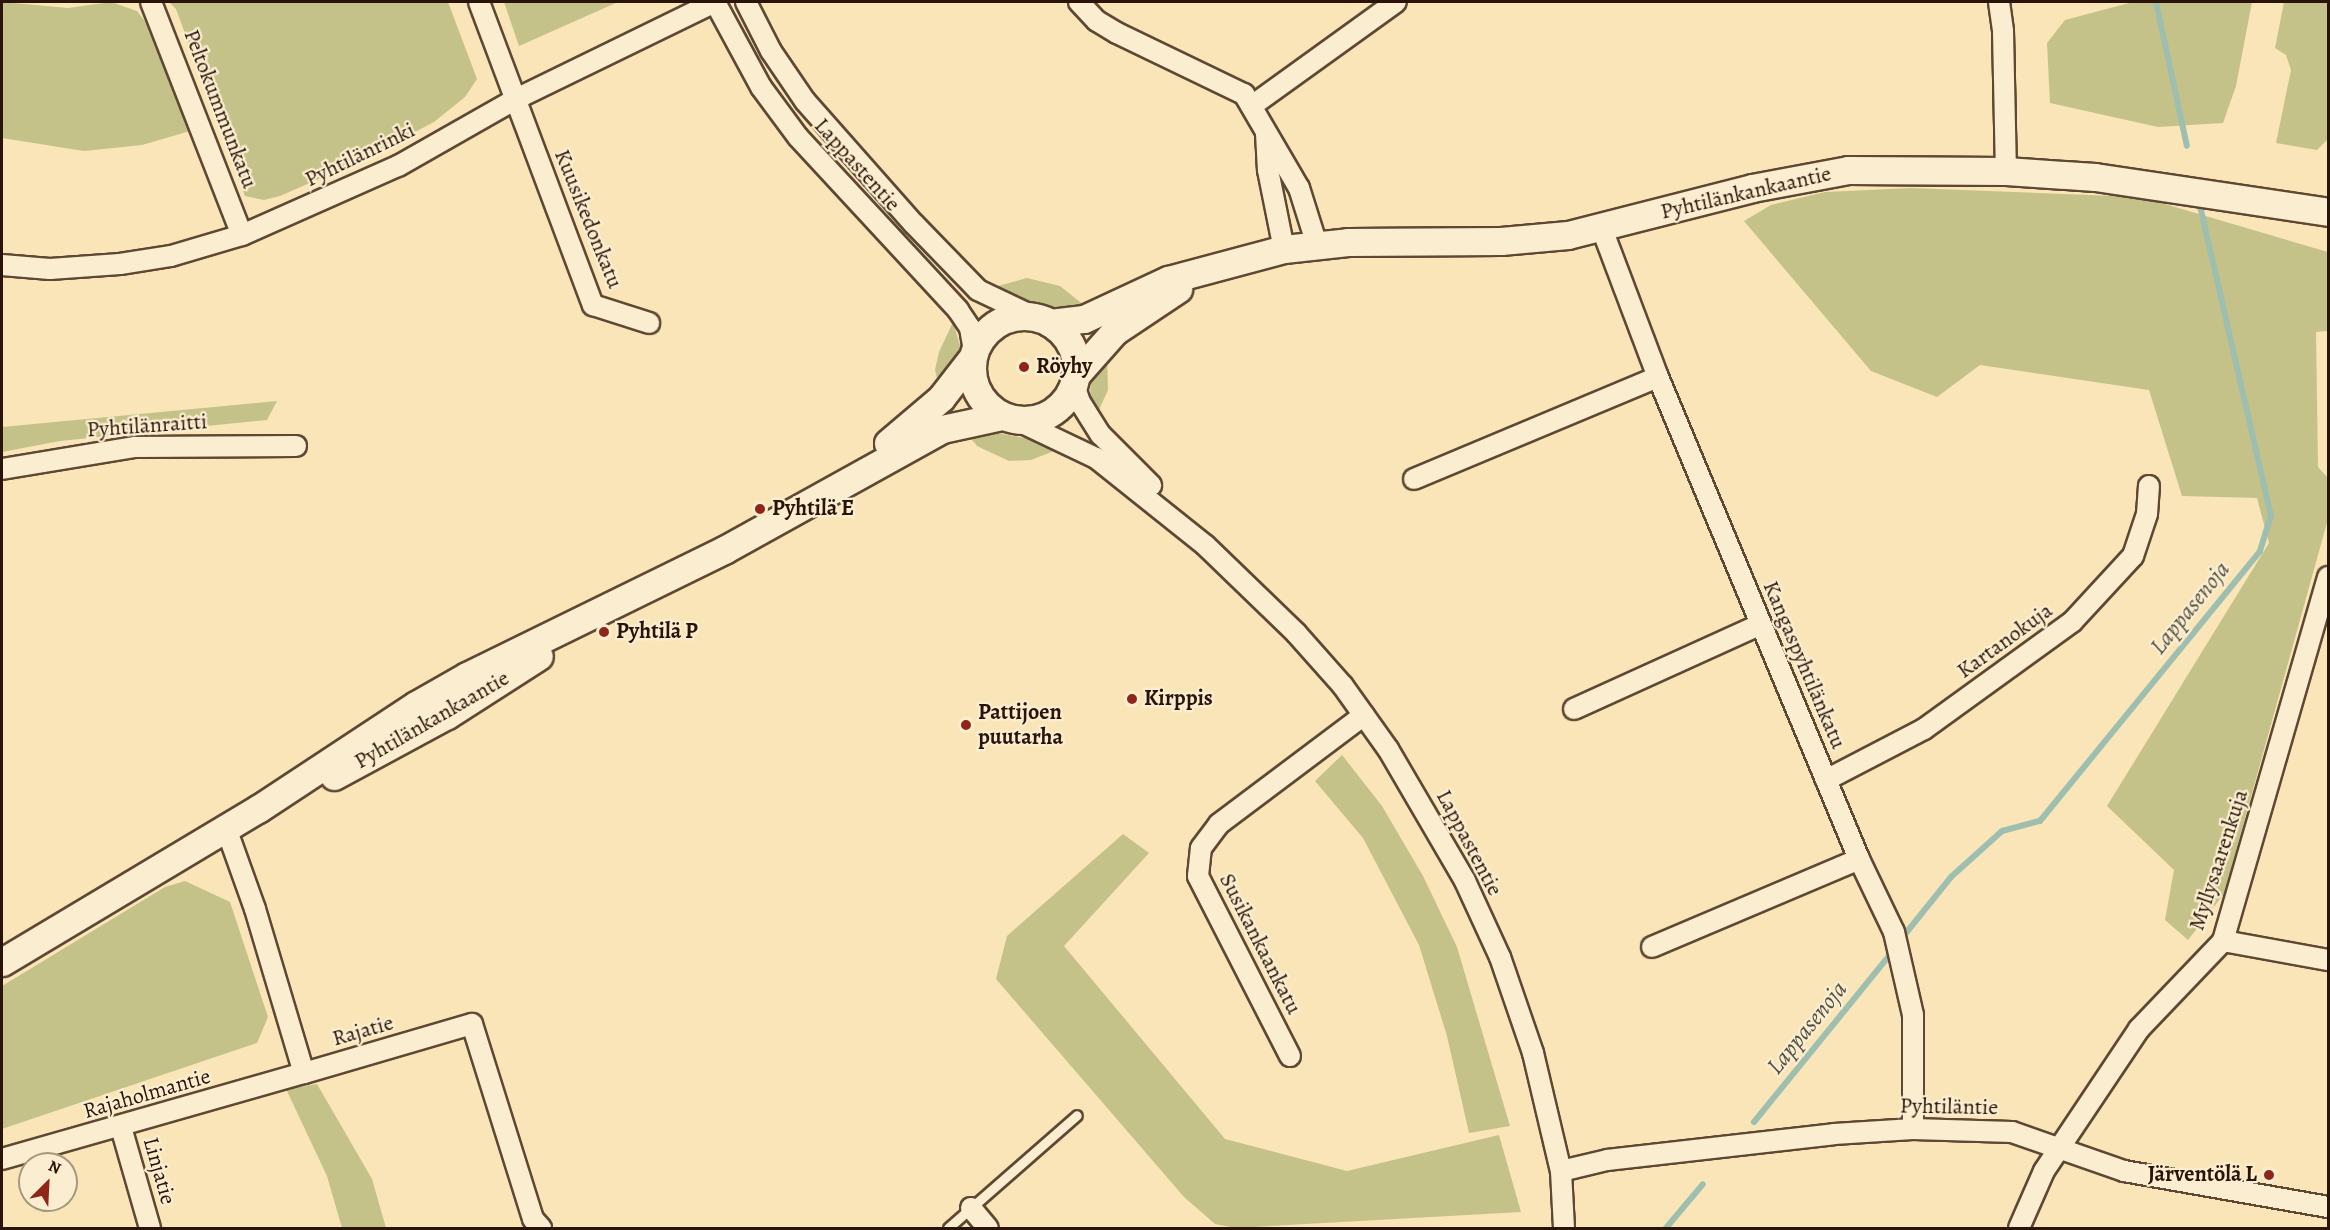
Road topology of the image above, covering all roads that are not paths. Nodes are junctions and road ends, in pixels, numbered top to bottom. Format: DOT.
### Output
graph roads {
  1 [pos="151,2"];
  2 [pos="478,2"];
  3 [pos="715,2"];
  4 [pos="746,2"];
  5 [pos="1079,2"];
  6 [pos="1396,2"];
  7 [pos="1999,2"];
  8 [pos="516,99"];
  9 [pos="1253,105"];
  10 [pos="1266,131"];
  11 [pos="2006,171"];
  12 [pos="2328,212"];
  13 [pos="1602,229"];
  14 [pos="242,235"];
  15 [pos="1317,245"];
  16 [pos="1284,249"];
  17 [pos="2,265"];
  18 [pos="1204,272"];
  19 [pos="1043,320"];
  20 [pos="649,323"];
  21 [pos="973,354"];
  22 [pos="1658,377"];
  23 [pos="1075,380"];
  24 [pos="1009,418"];
  25 [pos="296,446"];
  26 [pos="2,469"];
  27 [pos="850,478"];
  28 [pos="1414,479"];
  29 [pos="2149,486"];
  30 [pos="1205,545"];
  31 [pos="2328,577"];
  32 [pos="1761,624"];
  33 [pos="1574,709"];
  34 [pos="1365,716"];
  35 [pos="1826,780"];
  36 [pos="226,828"];
  37 [pos="1859,859"];
  38 [pos="2223,941"];
  39 [pos="1652,947"];
  40 [pos="2328,960"];
  41 [pos="2,962"];
  42 [pos="1290,1056"];
  43 [pos="304,1072"];
  44 [pos="1077,1115"];
  45 [pos="121,1127"];
  46 [pos="1913,1129"];
  47 [pos="2059,1146"];
  48 [pos="2,1159"];
  49 [pos="1561,1171"];
  50 [pos="2328,1207"];
  51 [pos="971,1208"];
  52 [pos="150,1228"];
  53 [pos="541,1228"];
  54 [pos="948,1228"];
  55 [pos="988,1228"];
  56 [pos="1564,1228"];
  57 [pos="2019,1228"];
  1 -- 14 [label="street, Peltokummunkatu"];
  2 -- 8 [label="street"];
  3 -- 8 [label="street, Pyhtilänrinki"];
  3 -- 21 [label="street, Lappastentie"];
  4 -- 19 [label="street, Lappastentie"];
  5 -- 9 [label="street"];
  6 -- 9 [label="street"];
  7 -- 11 [label="street"];
  8 -- 14 [label="street, Pyhtilänrinki"];
  8 -- 20 [label="street, Kuusikedonkatu"];
  9 -- 10 [label="street"];
  10 -- 15 [label="street"];
  10 -- 16 [label="street"];
  11 -- 12 [label="street, Pyhtilänkankaantie"];
  11 -- 13 [label="street, Pyhtilänkankaantie"];
  13 -- 15 [label="street, Pyhtilänkankaantie"];
  13 -- 22 [label="street, Kangaspyhtilänkatu"];
  14 -- 17 [label="street, Pyhtilänrinki"];
  15 -- 16 [label="street, Pyhtilänkankaantie"];
  16 -- 18 [label="street, Pyhtilänkankaantie"];
  18 -- 19 [label="street, Pyhtilänkankaantie"];
  18 -- 23 [label="street, Pyhtilänkankaantie"];
  19 -- 21 [label="street"];
  19 -- 23 [label="street"];
  21 -- 24 [label="street"];
  21 -- 27 [label="street, Pyhtilänkankaantie"];
  22 -- 28 [label="street"];
  22 -- 32 [label="street, Kangaspyhtilänkatu"];
  23 -- 24 [label="street"];
  23 -- 30 [label="street, Lappastentie"];
  24 -- 27 [label="street, Pyhtilänkankaantie"];
  24 -- 30 [label="street, Lappastentie"];
  25 -- 26 [label="street, Pyhtilänraitti"];
  27 -- 36 [label="street, Pyhtilänkankaantie"];
  29 -- 35 [label="street, Kartanokuja"];
  30 -- 34 [label="street, Lappastentie"];
  31 -- 38 [label="street, Myllysaarenkuja"];
  32 -- 33 [label="street"];
  32 -- 35 [label="street, Kangaspyhtilänkatu"];
  34 -- 42 [label="street, Susikankaankatu"];
  34 -- 49 [label="street, Lappastentie"];
  35 -- 37 [label="street, Kangaspyhtilänkatu"];
  36 -- 41 [label="street, Pyhtilänkankaantie"];
  36 -- 43 [label="street"];
  37 -- 39 [label="street"];
  37 -- 46 [label="street, Kangaspyhtilänkatu"];
  38 -- 40 [label="street"];
  38 -- 47 [label="street, Myllysaarenkuja"];
  43 -- 45 [label="street, Rajaholmantie"];
  43 -- 53 [label="street, Rajatie"];
  44 -- 51 [label="lane"];
  45 -- 48 [label="street, Rajaholmantie"];
  45 -- 52 [label="street, Linjatie"];
  46 -- 47 [label="street, Pyhtiläntie"];
  46 -- 49 [label="street, Pyhtiläntie"];
  47 -- 50 [label="street, Pyhtiläntie"];
  47 -- 57 [label="street, Myllysaarenkuja"];
  49 -- 56 [label="street, Lappastentie"];
  51 -- 54 [label="lane"];
  51 -- 55 [label="street"];
}
